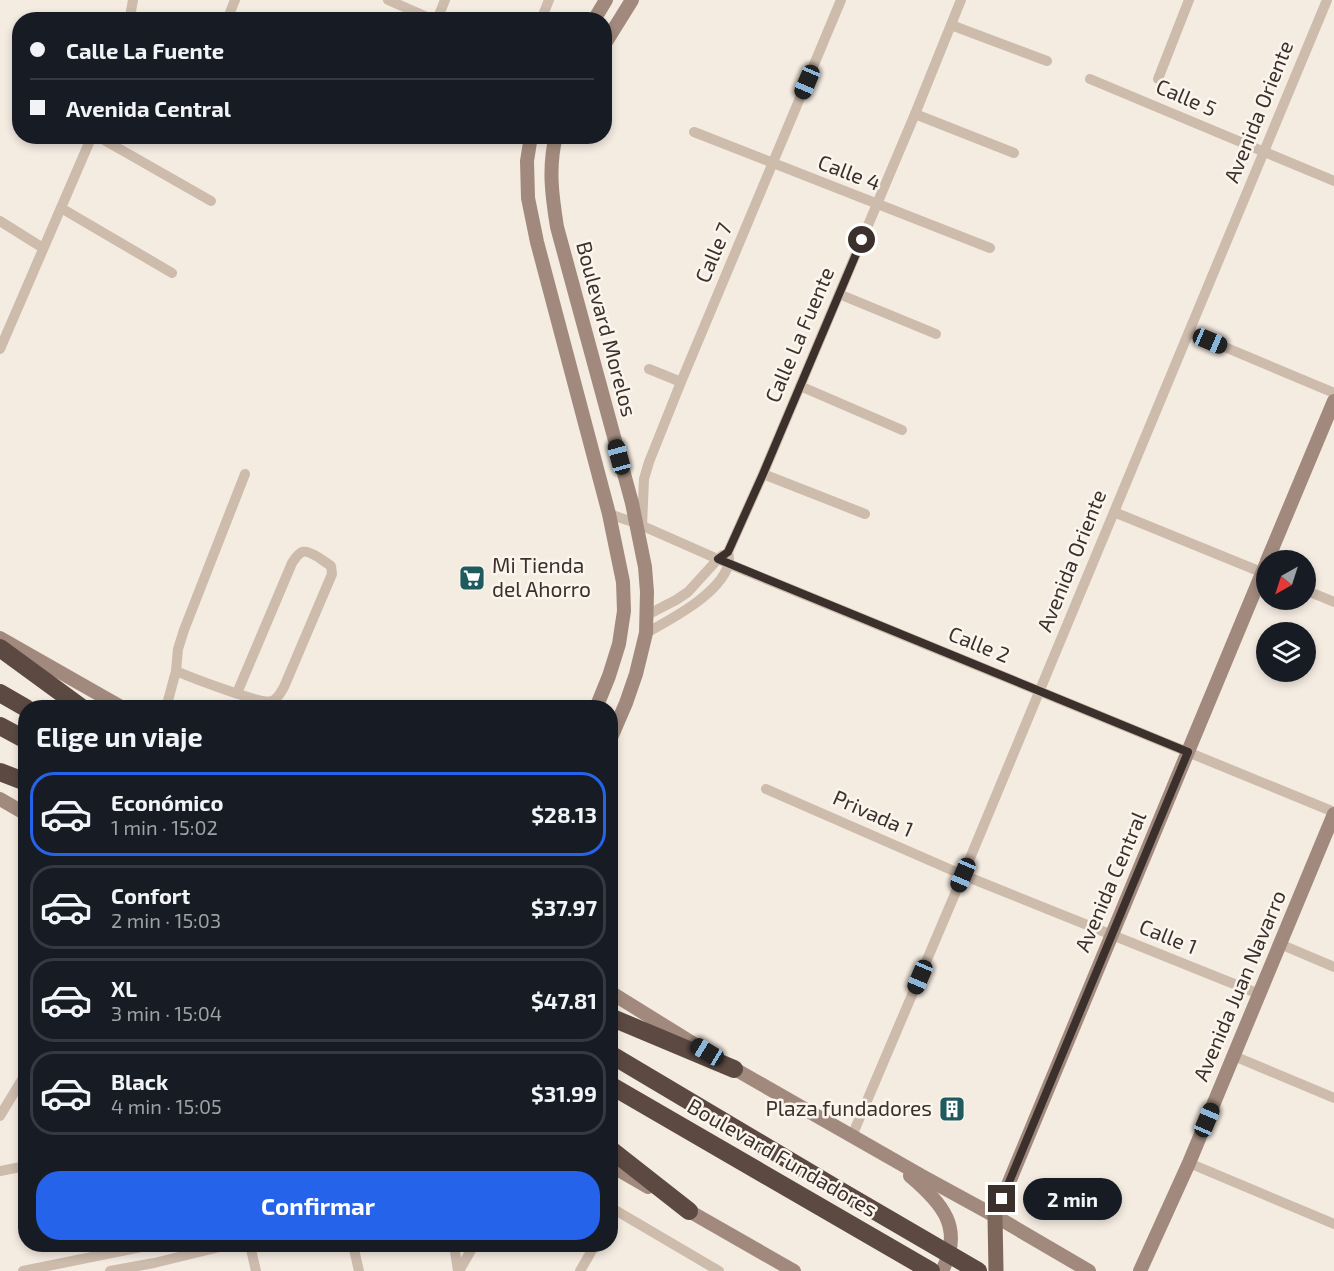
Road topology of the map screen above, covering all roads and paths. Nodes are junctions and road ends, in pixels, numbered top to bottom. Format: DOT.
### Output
graph roads {
  1 [pos="388,0"];
  2 [pos="632,0"];
  3 [pos="841,0"];
  4 [pos="961,0"];
  5 [pos="1189,0"];
  6 [pos="1327,0"];
  7 [pos="417,12"];
  8 [pos="951,25"];
  9 [pos="612,32"];
  10 [pos="1047,61"];
  11 [pos="1090,79"];
  12 [pos="1158,79"];
  13 [pos="915,114"];
  14 [pos="694,132"];
  15 [pos="89,144"];
  16 [pos="112,144"];
  17 [pos="530,144"];
  18 [pos="554,144"];
  19 [pos="1264,151"];
  20 [pos="1014,153"];
  21 [pos="772,164"];
  22 [pos="1334,181"];
  23 [pos="211,201"];
  24 [pos="877,205"];
  25 [pos="61,208"];
  26 [pos="0,221"];
  27 [pos="44,248"];
  28 [pos="990,248"];
  29 [pos="172,273"];
  30 [pos="839,294"];
  31 [pos="1189,332"];
  32 [pos="936,334"];
  33 [pos="0,349"];
  34 [pos="649,369"];
  35 [pos="681,382"];
  36 [pos="800,386"];
  37 [pos="1334,393"];
  38 [pos="1334,401"];
  39 [pos="902,430"];
  40 [pos="245,474"];
  41 [pos="763,474"];
  42 [pos="1114,512"];
  43 [pos="609,514"];
  44 [pos="865,514"];
  45 [pos="639,525"];
  46 [pos="1272,550"];
  47 [pos="728,552"];
  48 [pos="718,559"];
  49 [pos="729,564"];
  50 [pos="1256,565"];
  51 [pos="1256,590"];
  52 [pos="1316,595"];
  53 [pos="1334,602"];
  54 [pos="647,615"];
  55 [pos="646,633"];
  56 [pos="0,638"];
  57 [pos="0,648"];
  58 [pos="176,671"];
  59 [pos="1040,691"];
  60 [pos="0,693"];
  61 [pos="237,693"];
  62 [pos="71,700"];
  63 [pos="109,700"];
  64 [pos="168,700"];
  65 [pos="260,700"];
  66 [pos="275,700"];
  67 [pos="599,700"];
  68 [pos="18,703"];
  69 [pos="618,722"];
  70 [pos="0,726"];
  71 [pos="18,736"];
  72 [pos="1188,752"];
  73 [pos="0,772"];
  74 [pos="18,779"];
  75 [pos="766,789"];
  76 [pos="0,799"];
  77 [pos="18,809"];
  78 [pos="1334,813"];
  79 [pos="963,875"];
  80 [pos="1112,935"];
  81 [pos="1280,944"];
  82 [pos="1334,967"];
  83 [pos="1259,994"];
  84 [pos="618,997"];
  85 [pos="618,1020"];
  86 [pos="1233,1056"];
  87 [pos="618,1059"];
  88 [pos="734,1069"];
  89 [pos="18,1086"];
  90 [pos="618,1090"];
  91 [pos="1334,1098"];
  92 [pos="0,1116"];
  93 [pos="852,1136"];
  94 [pos="882,1152"];
  95 [pos="618,1155"];
  96 [pos="1189,1163"];
  97 [pos="18,1168"];
  98 [pos="618,1170"];
  99 [pos="0,1171"];
  100 [pos="689,1211"];
  101 [pos="618,1216"];
  102 [pos="995,1216"];
  103 [pos="1334,1224"];
  104 [pos="120,1252"];
  105 [pos="152,1252"];
  106 [pos="205,1252"];
  107 [pos="252,1252"];
  108 [pos="355,1252"];
  109 [pos="455,1252"];
  110 [pos="470,1252"];
  111 [pos="591,1252"];
  112 [pos="155,1267"];
  113 [pos="701,1267"];
  114 [pos="52,1268"];
  115 [pos="23,1271"];
  116 [pos="110,1271"];
  117 [pos="256,1271"];
  118 [pos="359,1271"];
  119 [pos="459,1271"];
  120 [pos="580,1271"];
  121 [pos="719,1271"];
  122 [pos="794,1271"];
  123 [pos="931,1271"];
  124 [pos="942,1271"];
  125 [pos="978,1271"];
  126 [pos="996,1271"];
  127 [pos="1089,1271"];
  128 [pos="1140,1271"];
  1 -- 7 [label="street"];
  2 -- 9 [label="main road"];
  3 -- 21 [label="street, Calle 7"];
  4 -- 8 [label="street, Calle La Fuente"];
  5 -- 12 [label="street"];
  6 -- 19 [label="street, Avenida Oriente"];
  8 -- 10 [label="street"];
  8 -- 13 [label="street, Calle La Fuente"];
  11 -- 19 [label="street, Calle 5"];
  13 -- 20 [label="street"];
  13 -- 24 [label="street, Calle La Fuente"];
  14 -- 21 [label="street, Calle 4"];
  15 -- 25 [label="street"];
  16 -- 23 [label="street"];
  17 -- 43 [label="main road"];
  18 -- 45 [label="main road, Boulevard Morelos"];
  19 -- 22 [label="street, Calle 5"];
  19 -- 31 [label="street, Avenida Oriente"];
  21 -- 24 [label="street, Calle 4"];
  21 -- 35 [label="street, Calle 7"];
  24 -- 28 [label="street, Calle 4"];
  24 -- 30 [label="street, Calle La Fuente"];
  25 -- 27 [label="street"];
  25 -- 29 [label="street"];
  26 -- 27 [label="street"];
  27 -- 33 [label="street"];
  30 -- 32 [label="street"];
  30 -- 36 [label="street, Calle La Fuente"];
  31 -- 37 [label="street"];
  31 -- 42 [label="street, Avenida Oriente"];
  34 -- 35 [label="street"];
  35 -- 45 [label="street, Calle 7"];
  36 -- 39 [label="street"];
  36 -- 41 [label="street, Calle La Fuente"];
  38 -- 46 [label="main road, Avenida Central"];
  40 -- 58 [label="street"];
  41 -- 44 [label="street"];
  41 -- 47 [label="street, Calle La Fuente"];
  42 -- 50 [label="street"];
  42 -- 59 [label="street, Avenida Oriente"];
  43 -- 45 [label="street, Calle 2"];
  43 -- 67 [label="main road"];
  45 -- 48 [label="street, Calle 2"];
  45 -- 54 [label="main road, Boulevard Morelos"];
  47 -- 48 [label="street"];
  47 -- 49 [label="street, Calle La Fuente"];
  48 -- 49 [label="street, Calle 2"];
  48 -- 54 [label="street"];
  49 -- 55 [label="street"];
  49 -- 59 [label="street, Calle 2"];
  51 -- 72 [label="main road, Avenida Central"];
  52 -- 53 [label="street"];
  54 -- 55 [label="main road, Boulevard Morelos"];
  55 -- 69 [label="main road, Boulevard Morelos"];
  56 -- 63 [label="main road"];
  57 -- 62 [label="highway"];
  58 -- 61 [label="street"];
  58 -- 64 [label="street"];
  59 -- 72 [label="street, Calle 2"];
  59 -- 79 [label="street, Avenida Oriente"];
  60 -- 68 [label="highway"];
  61 -- 65 [label="street"];
  61 -- 66 [label="street"];
  70 -- 71 [label="highway"];
  72 -- 78 [label="street, Calle 2"];
  72 -- 80 [label="main road, Avenida Central"];
  73 -- 74 [label="highway"];
  75 -- 79 [label="street, Privada 1"];
  76 -- 77 [label="main road"];
  78 -- 81 [label="main road, Avenida Juan Navarro"];
  79 -- 80 [label="street, Calle 1"];
  79 -- 93 [label="street, Avenida Oriente"];
  80 -- 83 [label="street, Calle 1"];
  80 -- 102 [label="main road, Avenida Central"];
  81 -- 82 [label="street"];
  81 -- 83 [label="main road, Avenida Juan Navarro"];
  83 -- 86 [label="main road, Avenida Juan Navarro"];
  84 -- 88 [label="main road"];
  85 -- 88 [label="highway"];
  86 -- 91 [label="street"];
  86 -- 96 [label="main road, Avenida Juan Navarro"];
  87 -- 125 [label="highway, Boulevard Fundadores, bridge"];
  88 -- 93 [label="main road"];
  89 -- 92 [label="street"];
  90 -- 123 [label="highway, Boulevard Fundadores"];
  93 -- 94 [label="main road"];
  94 -- 102 [label="main road"];
  94 -- 124 [label="main road"];
  95 -- 100 [label="highway"];
  96 -- 103 [label="street"];
  96 -- 128 [label="main road, Avenida Juan Navarro"];
  97 -- 99 [label="street"];
  98 -- 100 [label="main road"];
  100 -- 122 [label="main road"];
  101 -- 113 [label="street"];
  102 -- 126 [label="main road"];
  102 -- 127 [label="main road"];
  104 -- 114 [label="street"];
  105 -- 112 [label="street"];
  106 -- 112 [label="street"];
  107 -- 117 [label="street"];
  108 -- 118 [label="street"];
  109 -- 119 [label="street"];
  110 -- 119 [label="street"];
  111 -- 120 [label="street"];
  112 -- 116 [label="street"];
  113 -- 121 [label="street"];
  114 -- 115 [label="street"];
}
